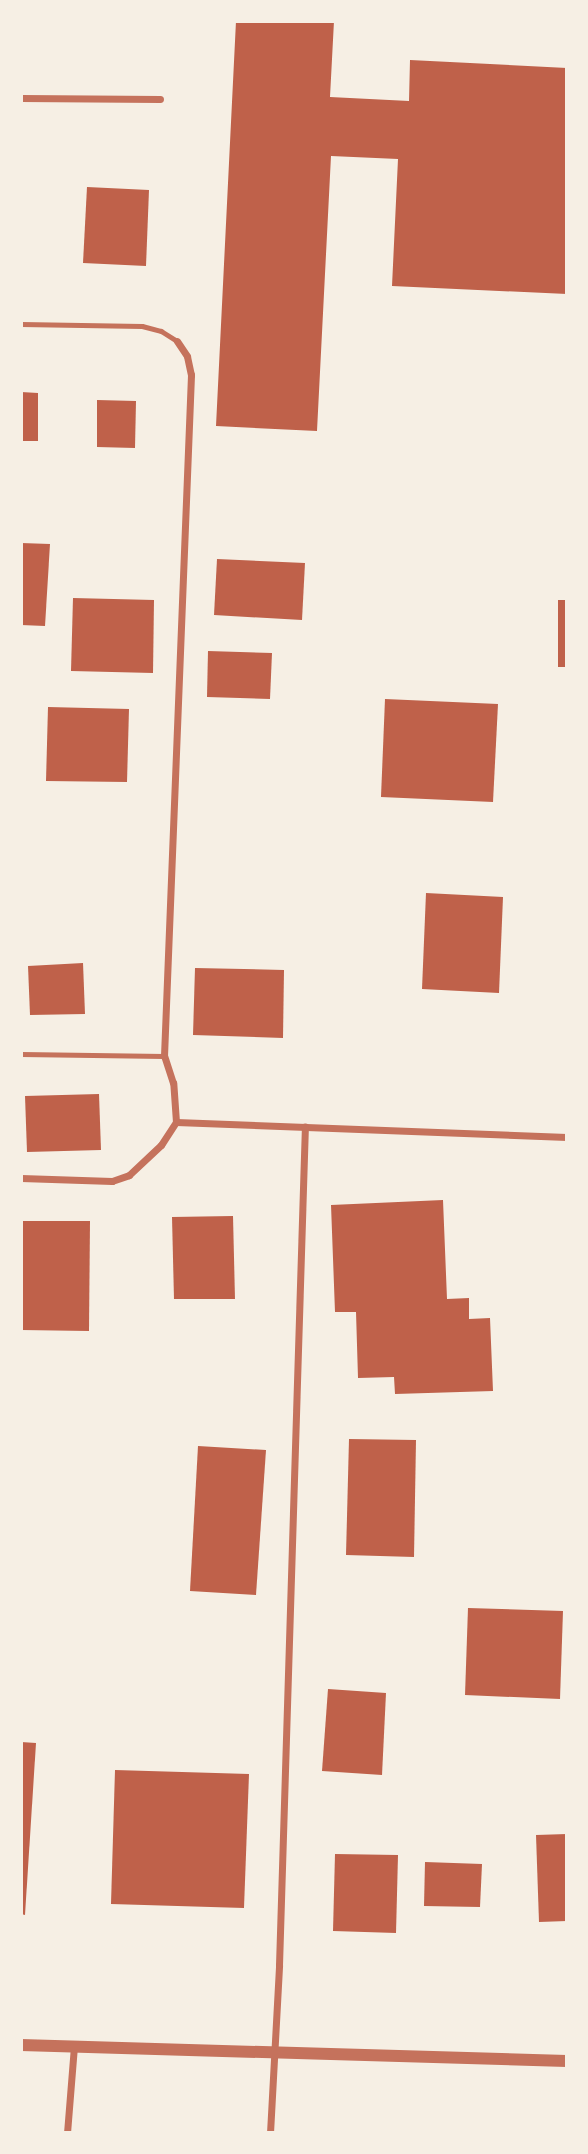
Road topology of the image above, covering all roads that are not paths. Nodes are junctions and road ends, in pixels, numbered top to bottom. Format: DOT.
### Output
graph roads {
  1 [pos="21,98"];
  2 [pos="160,99"];
  3 [pos="21,324"];
  4 [pos="177,341"];
  5 [pos="21,1054"];
  6 [pos="164,1056"];
  7 [pos="176,1122"];
  8 [pos="305,1126"];
  9 [pos="567,1138"];
  10 [pos="21,1178"];
  11 [pos="21,2045"];
  12 [pos="74,2046"];
  13 [pos="272,2051"];
  14 [pos="567,2061"];
  15 [pos="67,2133"];
  16 [pos="270,2133"];
  1 -- 2 [label="street"];
  3 -- 4 [label="lane"];
  4 -- 6 [label="street"];
  5 -- 6 [label="lane"];
  6 -- 7 [label="street"];
  7 -- 8 [label="street"];
  7 -- 10 [label="street"];
  8 -- 9 [label="street"];
  8 -- 13 [label="street"];
  11 -- 12 [label="street"];
  12 -- 13 [label="street"];
  12 -- 15 [label="street"];
  13 -- 14 [label="street"];
  13 -- 16 [label="street"];
}
